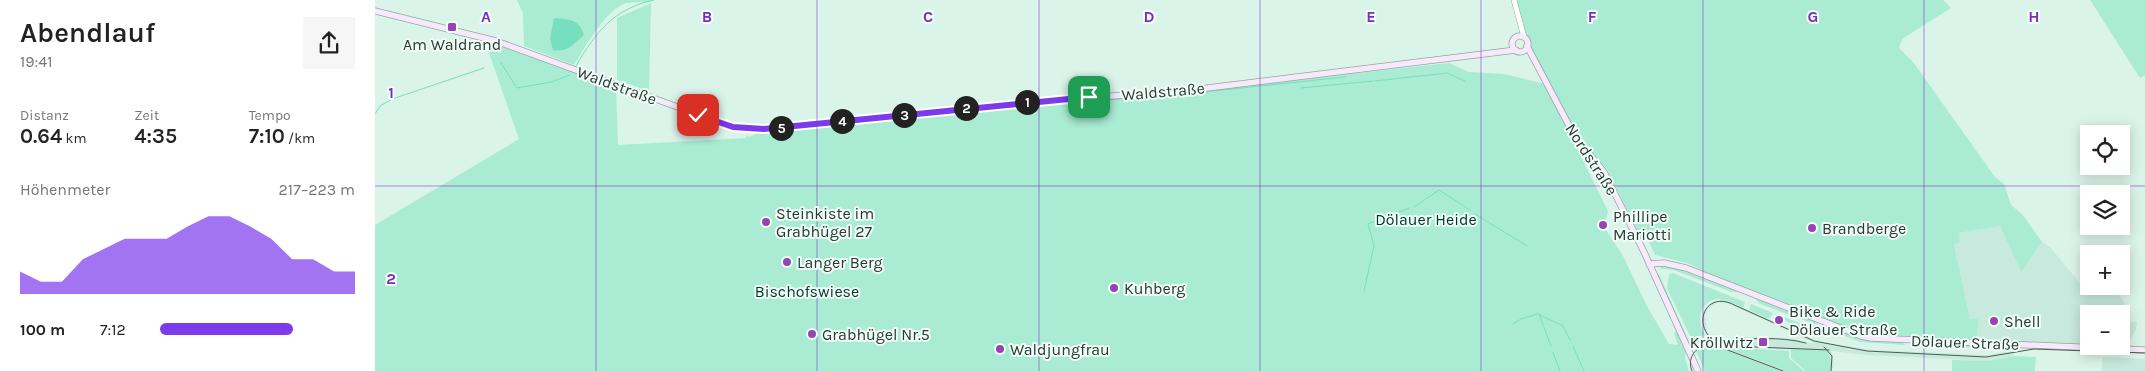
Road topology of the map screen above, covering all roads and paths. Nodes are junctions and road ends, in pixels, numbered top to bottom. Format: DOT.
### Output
graph roads {
  1 [pos="1514,0"];
  2 [pos="375,11"];
  3 [pos="1521,37"];
  4 [pos="1514,48"];
  5 [pos="1525,49"];
  6 [pos="1649,264"];
  7 [pos="2145,350"];
  8 [pos="1698,371"];
  1 -- 3 [label="street, Nordstraße"];
  2 -- 4 [label="main road, Waldstraße"];
  3 -- 4 [label="main road"];
  3 -- 5 [label="main road, Nordstraße"];
  4 -- 5 [label="main road"];
  5 -- 6 [label="main road, Nordstraße"];
  6 -- 7 [label="main road, Dölauer Straße"];
  6 -- 8 [label="main road, Nordstraße"];
}
